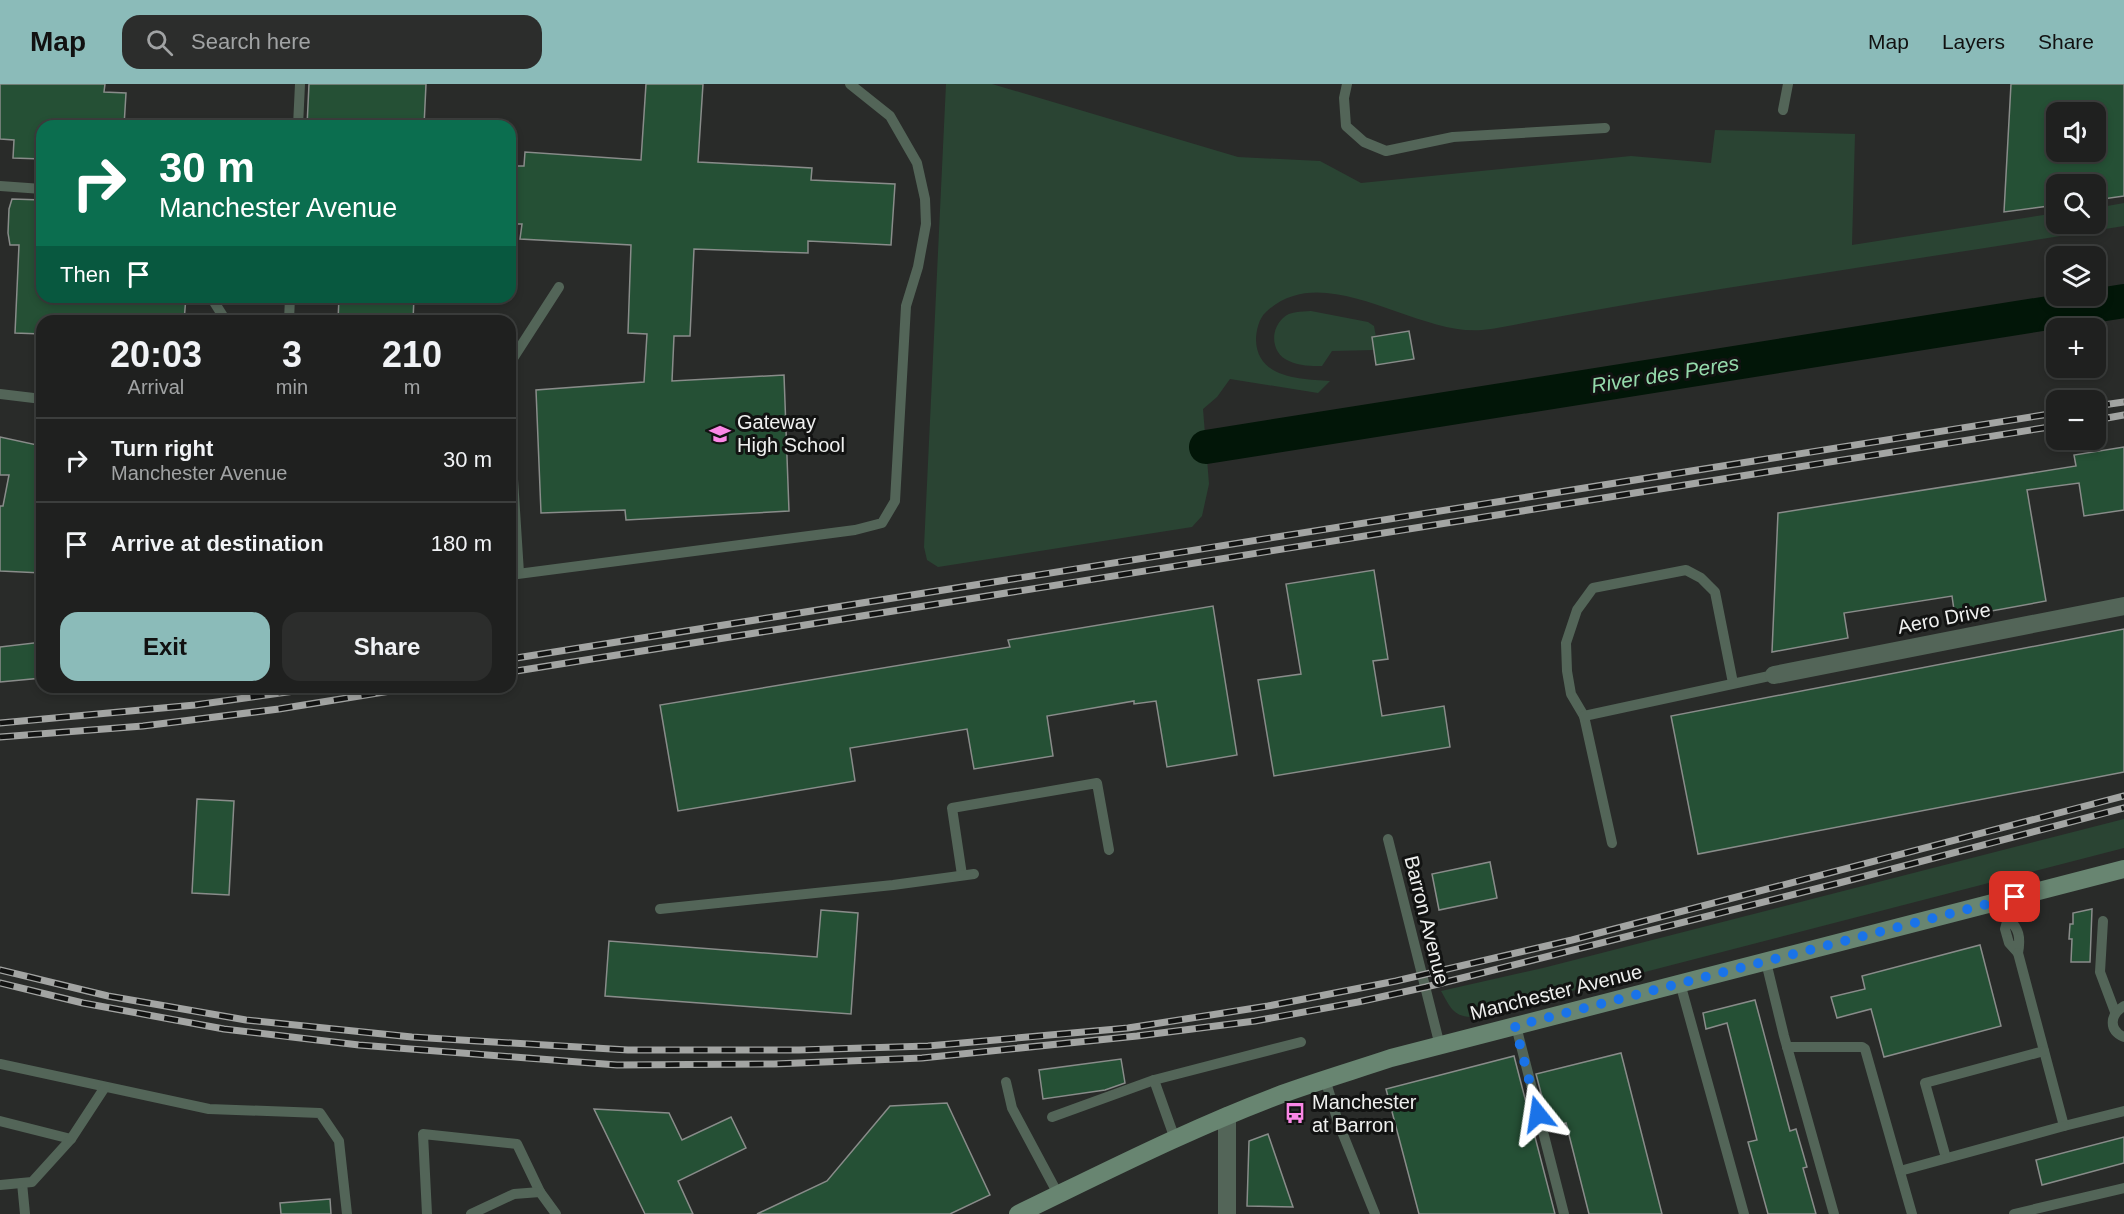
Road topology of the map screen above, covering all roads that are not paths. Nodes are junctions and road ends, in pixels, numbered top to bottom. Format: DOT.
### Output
graph roads {
  1 [pos="300,84"];
  2 [pos="850,84"];
  3 [pos="1347,84"];
  4 [pos="1788,84"];
  5 [pos="1783,110"];
  6 [pos="298,120"];
  7 [pos="1605,128"];
  8 [pos="0,186"];
  9 [pos="36,189"];
  10 [pos="559,287"];
  11 [pos="516,354"];
  12 [pos="0,394"];
  13 [pos="36,398"];
  14 [pos="516,574"];
  15 [pos="2124,606"];
  16 [pos="1774,675"];
  17 [pos="1733,683"];
  18 [pos="1584,716"];
  19 [pos="1388,838"];
  20 [pos="1612,843"];
  21 [pos="1109,850"];
  22 [pos="2124,868"];
  23 [pos="974,874"];
  24 [pos="962,875"];
  25 [pos="660,909"];
  26 [pos="2005,909"];
  27 [pos="2103,921"];
  28 [pos="1766,962"];
  29 [pos="1680,983"];
  30 [pos="2120,1009"];
  31 [pos="1515,1026"];
  32 [pos="2124,1037"];
  33 [pos="1301,1042"];
  34 [pos="1440,1046"];
  35 [pos="1787,1047"];
  36 [pos="2044,1051"];
  37 [pos="0,1065"];
  38 [pos="1325,1079"];
  39 [pos="1154,1080"];
  40 [pos="1006,1082"];
  41 [pos="105,1087"];
  42 [pos="2124,1111"];
  43 [pos="1227,1116"];
  44 [pos="1052,1117"];
  45 [pos="0,1121"];
  46 [pos="2064,1126"];
  47 [pos="71,1138"];
  48 [pos="1175,1139"];
  49 [pos="1946,1158"];
  50 [pos="1900,1171"];
  51 [pos="22,1183"];
  52 [pos="0,1185"];
  53 [pos="2124,1188"];
  54 [pos="540,1192"];
  55 [pos="1058,1194"];
  56 [pos="25,1214"];
  57 [pos="347,1214"];
  58 [pos="427,1214"];
  59 [pos="471,1214"];
  60 [pos="556,1214"];
  61 [pos="1018,1214"];
  62 [pos="1227,1214"];
  63 [pos="1375,1214"];
  64 [pos="1564,1214"];
  65 [pos="1744,1214"];
  66 [pos="1834,1214"];
  67 [pos="1912,1214"];
  68 [pos="2014,1214"];
  1 -- 6 [label="lane"];
  2 -- 14 [label="lane"];
  3 -- 7 [label="lane"];
  4 -- 5 [label="lane"];
  8 -- 9 [label="lane"];
  10 -- 11 [label="lane"];
  12 -- 13 [label="lane"];
  15 -- 16 [label="street, Aero Drive"];
  16 -- 17 [label="lane"];
  17 -- 18 [label="lane"];
  17 -- 18 [label="lane"];
  18 -- 20 [label="lane"];
  19 -- 34 [label="lane, Barron Avenue"];
  21 -- 24 [label="lane"];
  22 -- 26 [label="main road, Manchester Avenue"];
  23 -- 24 [label="lane"];
  24 -- 25 [label="lane"];
  26 -- 28 [label="main road, Manchester Avenue"];
  26 -- 36 [label="lane"];
  27 -- 30 [label="lane"];
  28 -- 29 [label="main road, Manchester Avenue"];
  28 -- 35 [label="lane"];
  29 -- 31 [label="main road, Manchester Avenue"];
  29 -- 65 [label="lane"];
  30 -- 32 [label="lane"];
  31 -- 34 [label="main road, Manchester Avenue"];
  31 -- 64 [label="lane"];
  33 -- 39 [label="lane"];
  34 -- 38 [label="main road, Manchester Avenue"];
  35 -- 50 [label="lane"];
  35 -- 66 [label="lane"];
  36 -- 46 [label="lane"];
  36 -- 49 [label="lane"];
  37 -- 41 [label="lane"];
  38 -- 43 [label="main road, Manchester Avenue"];
  38 -- 63 [label="lane"];
  39 -- 44 [label="lane"];
  39 -- 48 [label="lane"];
  40 -- 55 [label="lane"];
  41 -- 47 [label="lane"];
  41 -- 57 [label="lane"];
  42 -- 46 [label="lane"];
  43 -- 48 [label="main road, Manchester Avenue"];
  43 -- 62 [label="street"];
  45 -- 47 [label="lane"];
  46 -- 49 [label="lane"];
  47 -- 51 [label="lane"];
  48 -- 55 [label="main road, Manchester Avenue"];
  49 -- 50 [label="lane"];
  50 -- 67 [label="lane"];
  51 -- 52 [label="lane"];
  51 -- 56 [label="lane"];
  53 -- 68 [label="lane"];
  54 -- 58 [label="lane"];
  54 -- 59 [label="lane"];
  54 -- 60 [label="lane"];
  55 -- 61 [label="main road, Manchester Avenue"];
}
